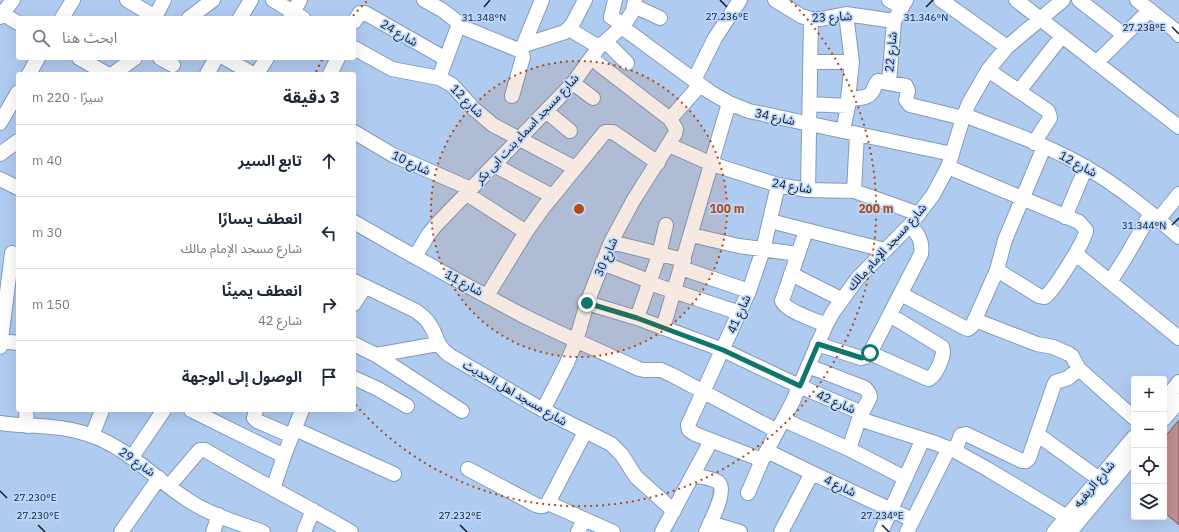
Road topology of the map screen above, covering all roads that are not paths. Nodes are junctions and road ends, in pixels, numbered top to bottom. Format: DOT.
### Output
graph roads {
  1 [pos="13,0"];
  2 [pos="72,0"];
  3 [pos="127,0"];
  4 [pos="164,0"];
  5 [pos="213,0"];
  6 [pos="251,0"];
  7 [pos="273,0"];
  8 [pos="300,0"];
  9 [pos="542,0"];
  10 [pos="584,0"];
  11 [pos="615,0"];
  12 [pos="740,0"];
  13 [pos="775,0"];
  14 [pos="889,0"];
  15 [pos="941,0"];
  16 [pos="1016,0"];
  17 [pos="1063,0"];
  18 [pos="1079,0"];
  19 [pos="1137,0"];
  20 [pos="431,2"];
  21 [pos="635,3"];
  22 [pos="904,3"];
  23 [pos="1150,10"];
  24 [pos="1,14"];
  25 [pos="846,14"];
  26 [pos="63,16"];
  27 [pos="154,16"];
  28 [pos="156,16"];
  29 [pos="192,16"];
  30 [pos="241,16"];
  31 [pos="295,16"];
  32 [pos="660,18"];
  33 [pos="1040,18"];
  34 [pos="356,19"];
  35 [pos="811,19"];
  36 [pos="894,21"];
  37 [pos="16,22"];
  38 [pos="459,24"];
  39 [pos="623,26"];
  40 [pos="569,29"];
  41 [pos="1124,35"];
  42 [pos="1179,35"];
  43 [pos="1062,36"];
  44 [pos="1007,47"];
  45 [pos="522,48"];
  46 [pos="356,49"];
  47 [pos="599,49"];
  48 [pos="37,60"];
  49 [pos="82,60"];
  50 [pos="132,60"];
  51 [pos="164,60"];
  52 [pos="215,60"];
  53 [pos="228,60"];
  54 [pos="266,60"];
  55 [pos="337,60"];
  56 [pos="446,60"];
  57 [pos="811,62"];
  58 [pos="852,62"];
  59 [pos="627,63"];
  60 [pos="1096,63"];
  61 [pos="173,65"];
  62 [pos="988,70"];
  63 [pos="30,72"];
  64 [pos="104,72"];
  65 [pos="116,72"];
  66 [pos="208,72"];
  67 [pos="250,72"];
  68 [pos="258,72"];
  69 [pos="331,72"];
  70 [pos="438,78"];
  71 [pos="697,82"];
  72 [pos="573,83"];
  73 [pos="889,83"];
  74 [pos="1019,91"];
  75 [pos="16,95"];
  76 [pos="512,96"];
  77 [pos="593,98"];
  78 [pos="848,102"];
  79 [pos="729,103"];
  80 [pos="810,104"];
  81 [pos="546,111"];
  82 [pos="963,116"];
  83 [pos="670,119"];
  84 [pos="0,122"];
  85 [pos="810,124"];
  86 [pos="1179,127"];
  87 [pos="570,131"];
  88 [pos="843,131"];
  89 [pos="356,133"];
  90 [pos="857,134"];
  91 [pos="520,138"];
  92 [pos="672,139"];
  93 [pos="16,142"];
  94 [pos="1039,145"];
  95 [pos="0,154"];
  96 [pos="950,160"];
  97 [pos="658,162"];
  98 [pos="712,164"];
  99 [pos="494,165"];
  100 [pos="1086,167"];
  101 [pos="575,168"];
  102 [pos="0,179"];
  103 [pos="778,185"];
  104 [pos="16,187"];
  105 [pos="808,190"];
  106 [pos="469,191"];
  107 [pos="854,191"];
  108 [pos="1179,194"];
  109 [pos="552,196"];
  110 [pos="1023,200"];
  111 [pos="1154,216"];
  112 [pos="1065,217"];
  113 [pos="914,219"];
  114 [pos="770,221"];
  115 [pos="356,223"];
  116 [pos="666,225"];
  117 [pos="806,231"];
  118 [pos="526,232"];
  119 [pos="691,235"];
  120 [pos="1179,237"];
  121 [pos="611,242"];
  122 [pos="763,250"];
  123 [pos="885,250"];
  124 [pos="10,252"];
  125 [pos="798,254"];
  126 [pos="1076,254"];
  127 [pos="659,255"];
  128 [pos="415,257"];
  129 [pos="602,263"];
  130 [pos="682,264"];
  131 [pos="997,270"];
  132 [pos="14,272"];
  133 [pos="791,274"];
  134 [pos="650,282"];
  135 [pos="1110,282"];
  136 [pos="360,284"];
  137 [pos="749,291"];
  138 [pos="674,292"];
  139 [pos="901,294"];
  140 [pos="487,296"];
  141 [pos="356,297"];
  142 [pos="841,299"];
  143 [pos="587,303"];
  144 [pos="740,313"];
  145 [pos="890,315"];
  146 [pos="637,318"];
  147 [pos="975,320"];
  148 [pos="826,325"];
  149 [pos="663,328"];
  150 [pos="1179,338"];
  151 [pos="576,341"];
  152 [pos="16,343"];
  153 [pos="1,344"];
  154 [pos="438,344"];
  155 [pos="818,344"];
  156 [pos="356,345"];
  157 [pos="723,350"];
  158 [pos="870,353"];
  159 [pos="376,355"];
  160 [pos="808,366"];
  161 [pos="1079,369"];
  162 [pos="356,379"];
  163 [pos="1179,382"];
  164 [pos="800,386"];
  165 [pos="703,392"];
  166 [pos="1179,401"];
  167 [pos="407,406"];
  168 [pos="543,410"];
  169 [pos="462,411"];
  170 [pos="26,412"];
  171 [pos="101,412"];
  172 [pos="163,412"];
  173 [pos="195,412"];
  174 [pos="256,412"];
  175 [pos="301,412"];
  176 [pos="1169,413"];
  177 [pos="1131,415"];
  178 [pos="861,416"];
  179 [pos="0,423"];
  180 [pos="780,425"];
  181 [pos="27,426"];
  182 [pos="585,432"];
  183 [pos="293,433"];
  184 [pos="1037,434"];
  185 [pos="92,436"];
  186 [pos="923,440"];
  187 [pos="712,441"];
  188 [pos="1131,441"];
  189 [pos="849,449"];
  190 [pos="952,450"];
  191 [pos="764,455"];
  192 [pos="284,456"];
  193 [pos="132,457"];
  194 [pos="1131,458"];
  195 [pos="468,469"];
  196 [pos="812,473"];
  197 [pos="394,474"];
  198 [pos="693,475"];
  199 [pos="905,478"];
  200 [pos="1099,479"];
  201 [pos="164,482"];
  202 [pos="273,489"];
  203 [pos="748,493"];
  204 [pos="548,503"];
  205 [pos="314,510"];
  206 [pos="891,510"];
  207 [pos="674,511"];
  208 [pos="219,515"];
  209 [pos="1074,515"];
  210 [pos="584,519"];
  211 [pos="910,526"];
  212 [pos="708,527"];
  213 [pos="241,528"];
  214 [pos="122,532"];
  215 [pos="213,532"];
  216 [pos="263,532"];
  217 [pos="304,532"];
  218 [pos="351,532"];
  219 [pos="578,532"];
  220 [pos="614,532"];
  221 [pos="662,532"];
  222 [pos="740,532"];
  223 [pos="781,532"];
  224 [pos="881,532"];
  225 [pos="1054,532"];
  226 [pos="1070,532"];
  1 -- 24 [label="street"];
  2 -- 26 [label="street"];
  3 -- 27 [label="street"];
  4 -- 28 [label="street"];
  5 -- 29 [label="street"];
  6 -- 30 [label="street"];
  7 -- 31 [label="street"];
  8 -- 31 [label="street"];
  9 -- 45 [label="street"];
  10 -- 40 [label="street"];
  11 -- 39 [label="street, شارع 34"];
  12 -- 71 [label="street"];
  13 -- 35 [label="street, شارع 23"];
  14 -- 22 [label="street"];
  15 -- 44 [label="street"];
  16 -- 33 [label="street"];
  17 -- 33 [label="street, شارع مسجد الإمام مالك"];
  18 -- 41 [label="street"];
  19 -- 23 [label="street"];
  20 -- 38 [label="street"];
  21 -- 32 [label="street"];
  21 -- 39 [label="street, شارع مسجد اسماء بنت ابى بكر"];
  22 -- 36 [label="street, شارع 22"];
  23 -- 41 [label="street"];
  23 -- 42 [label="street"];
  24 -- 37 [label="street"];
  25 -- 35 [label="street, شارع 23"];
  25 -- 36 [label="street, شارع 23"];
  25 -- 58 [label="street"];
  33 -- 43 [label="street"];
  33 -- 44 [label="street, شارع مسجد الإمام مالك"];
  34 -- 56 [label="street, شارع 24"];
  35 -- 57 [label="street"];
  36 -- 73 [label="street, شارع 22"];
  38 -- 45 [label="street"];
  38 -- 56 [label="street"];
  39 -- 47 [label="street, شارع مسجد اسماء بنت ابى بكر"];
  39 -- 71 [label="street, شارع 34"];
  40 -- 45 [label="street"];
  40 -- 47 [label="street"];
  41 -- 60 [label="street"];
  43 -- 60 [label="street"];
  43 -- 74 [label="street"];
  44 -- 62 [label="street, شارع مسجد الإمام مالك"];
  45 -- 76 [label="street"];
  46 -- 70 [label="street, شارع 12"];
  47 -- 59 [label="street"];
  47 -- 72 [label="street, شارع مسجد اسماء بنت ابى بكر"];
  47 -- 83 [label="street"];
  48 -- 63 [label="street"];
  49 -- 64 [label="street"];
  50 -- 65 [label="street"];
  51 -- 61 [label="street"];
  52 -- 66 [label="street"];
  53 -- 67 [label="street"];
  54 -- 68 [label="street"];
  55 -- 69 [label="street"];
  56 -- 70 [label="street"];
  57 -- 58 [label="street"];
  57 -- 80 [label="street"];
  58 -- 78 [label="street"];
  60 -- 86 [label="street"];
  62 -- 74 [label="street"];
  62 -- 82 [label="street, شارع مسجد الإمام مالك"];
  70 -- 91 [label="street, شارع 12"];
  71 -- 79 [label="street, شارع 34"];
  71 -- 83 [label="street"];
  72 -- 77 [label="street"];
  72 -- 81 [label="street, شارع مسجد اسماء بنت ابى بكر"];
  73 -- 78 [label="street"];
  73 -- 82 [label="street, شارع 12"];
  74 -- 94 [label="street"];
  75 -- 84 [label="street"];
  78 -- 80 [label="street"];
  78 -- 88 [label="street"];
  79 -- 85 [label="street, شارع 34"];
  79 -- 98 [label="street"];
  80 -- 85 [label="street"];
  81 -- 87 [label="street"];
  81 -- 91 [label="street, شارع مسجد اسماء بنت ابى بكر"];
  82 -- 94 [label="street, شارع 12"];
  82 -- 96 [label="street, شارع مسجد الإمام مالك"];
  83 -- 92 [label="street"];
  85 -- 88 [label="street, شارع 34"];
  85 -- 105 [label="street"];
  88 -- 90 [label="street, شارع 34"];
  89 -- 106 [label="street, شارع 10"];
  90 -- 96 [label="street, شارع 34"];
  90 -- 107 [label="street"];
  91 -- 99 [label="street, شارع مسجد اسماء بنت ابى بكر"];
  91 -- 101 [label="street, شارع 12"];
  92 -- 97 [label="street, شارع 30"];
  92 -- 98 [label="street, شارع 24"];
  93 -- 95 [label="street"];
  94 -- 100 [label="street, شارع 12"];
  94 -- 110 [label="street"];
  96 -- 110 [label="street, شارع 34"];
  96 -- 113 [label="street, شارع مسجد الإمام مالك"];
  97 -- 101 [label="street"];
  97 -- 121 [label="street, شارع 30"];
  98 -- 103 [label="street, شارع 24"];
  98 -- 119 [label="street"];
  99 -- 106 [label="street, شارع مسجد اسماء بنت ابى بكر"];
  99 -- 109 [label="street"];
  100 -- 111 [label="street, شارع 12"];
  100 -- 112 [label="street"];
  101 -- 109 [label="street"];
  102 -- 104 [label="street"];
  103 -- 105 [label="street, شارع 24"];
  103 -- 114 [label="street, شارع 41"];
  105 -- 107 [label="street, شارع 24"];
  106 -- 118 [label="street, شارع 10"];
  106 -- 128 [label="street, شارع مسجد اسماء بنت ابى بكر"];
  107 -- 113 [label="street, شارع 24"];
  108 -- 111 [label="street"];
  109 -- 118 [label="street"];
  110 -- 112 [label="street, شارع 34"];
  110 -- 131 [label="street"];
  111 -- 120 [label="street, شارع 12"];
  111 -- 135 [label="street"];
  112 -- 126 [label="street, شارع 34"];
  113 -- 123 [label="street, شارع مسجد الإمام مالك"];
  113 -- 139 [label="street"];
  114 -- 117 [label="street"];
  114 -- 122 [label="street, شارع 41"];
  115 -- 128 [label="street, شارع 11"];
  116 -- 127 [label="street"];
  117 -- 123 [label="street"];
  117 -- 125 [label="street"];
  118 -- 140 [label="street"];
  119 -- 122 [label="street"];
  119 -- 130 [label="street"];
  121 -- 127 [label="street"];
  121 -- 129 [label="street, شارع 30"];
  122 -- 125 [label="street"];
  122 -- 137 [label="street, شارع 41"];
  123 -- 142 [label="street, شارع مسجد الإمام مالك"];
  124 -- 132 [label="street"];
  125 -- 133 [label="street"];
  126 -- 131 [label="street"];
  126 -- 135 [label="street"];
  127 -- 130 [label="street"];
  127 -- 134 [label="street"];
  128 -- 140 [label="street, شارع 11"];
  129 -- 134 [label="street"];
  129 -- 143 [label="street, شارع 30"];
  130 -- 137 [label="street"];
  130 -- 138 [label="street"];
  131 -- 147 [label="street"];
  132 -- 153 [label="street"];
  133 -- 142 [label="street"];
  133 -- 148 [label="street"];
  134 -- 138 [label="street"];
  134 -- 146 [label="street"];
  135 -- 150 [label="street"];
  136 -- 141 [label="street"];
  136 -- 154 [label="street, شارع مسجد اهل الحديث"];
  137 -- 144 [label="street, شارع 41"];
  138 -- 144 [label="street"];
  138 -- 149 [label="street"];
  139 -- 145 [label="street"];
  139 -- 147 [label="street"];
  140 -- 151 [label="street, شارع 11"];
  142 -- 148 [label="street, شارع مسجد الإمام مالك"];
  143 -- 146 [label="street, شارع 42"];
  143 -- 151 [label="street, شارع 30"];
  144 -- 157 [label="street, شارع 41"];
  145 -- 158 [label="street"];
  145 -- 158 [label="street"];
  146 -- 149 [label="street, شارع 42"];
  147 -- 161 [label="street"];
  148 -- 155 [label="street, شارع مسجد الإمام مالك"];
  149 -- 157 [label="street, شارع 42"];
  151 -- 165 [label="street, شارع 11"];
  151 -- 168 [label="street, شارع 30"];
  152 -- 153 [label="street"];
  154 -- 159 [label="street"];
  154 -- 168 [label="street, شارع مسجد اهل الحديث"];
  155 -- 158 [label="street"];
  155 -- 160 [label="street, شارع مسجد الإمام مالك"];
  156 -- 159 [label="street"];
  157 -- 164 [label="street, شارع 42"];
  157 -- 165 [label="street, شارع 41"];
  159 -- 169 [label="street"];
  160 -- 164 [label="street, شارع مسجد الإمام مالك"];
  160 -- 178 [label="street"];
  161 -- 177 [label="street"];
  161 -- 184 [label="street"];
  162 -- 167 [label="street"];
  163 -- 176 [label="street"];
  164 -- 178 [label="street, شارع 42"];
  164 -- 180 [label="street, شارع مسجد الإمام مالك"];
  165 -- 180 [label="street, شارع 11"];
  165 -- 187 [label="street, شارع 41"];
  166 -- 176 [label="street"];
  168 -- 182 [label="street, شارع مسجد اهل الحديث"];
  170 -- 181 [label="street"];
  171 -- 185 [label="street"];
  172 -- 193 [label="street"];
  173 -- 192 [label="street"];
  174 -- 183 [label="street"];
  175 -- 183 [label="street"];
  178 -- 186 [label="street, شارع 42"];
  178 -- 189 [label="street"];
  179 -- 181 [label="street, شارع 29"];
  180 -- 189 [label="street, شارع 11"];
  180 -- 191 [label="street, شارع مسجد الإمام مالك"];
  181 -- 185 [label="street, شارع 29"];
  182 -- 204 [label="street"];
  182 -- 207 [label="street, شارع مسجد اهل الحديث"];
  183 -- 192 [label="street"];
  183 -- 197 [label="street"];
  184 -- 190 [label="street"];
  184 -- 200 [label="street"];
  185 -- 193 [label="street, شارع 29"];
  186 -- 190 [label="street, شارع 42"];
  186 -- 199 [label="street"];
  187 -- 191 [label="street, شارع 41"];
  187 -- 198 [label="street"];
  188 -- 200 [label="street, شارع الريفيه"];
  189 -- 199 [label="street, شارع 11"];
  190 -- 209 [label="street, شارع 42"];
  190 -- 211 [label="street"];
  191 -- 196 [label="street, شارع 4"];
  191 -- 203 [label="street, شارع مسجد الإمام مالك"];
  192 -- 202 [label="street"];
  193 -- 201 [label="street, شارع 29"];
  194 -- 209 [label="street, شارع الريفيه"];
  195 -- 204 [label="street"];
  196 -- 206 [label="street, شارع 4"];
  196 -- 223 [label="street"];
  198 -- 207 [label="street"];
  198 -- 212 [label="street"];
  199 -- 206 [label="street"];
  200 -- 209 [label="street, شارع الريفيه"];
  201 -- 202 [label="street"];
  201 -- 208 [label="street, شارع 29"];
  201 -- 214 [label="street"];
  202 -- 205 [label="street"];
  204 -- 210 [label="street"];
  205 -- 217 [label="street"];
  205 -- 218 [label="street"];
  206 -- 211 [label="street, شارع 4"];
  206 -- 224 [label="street"];
  207 -- 221 [label="street"];
  208 -- 213 [label="street, شارع 29"];
  208 -- 215 [label="street"];
  209 -- 225 [label="street, شارع الريفيه"];
  209 -- 226 [label="street, شارع الريفيه"];
  210 -- 219 [label="street"];
  210 -- 220 [label="street"];
  212 -- 222 [label="street"];
  213 -- 216 [label="street, شارع 29"];
}
